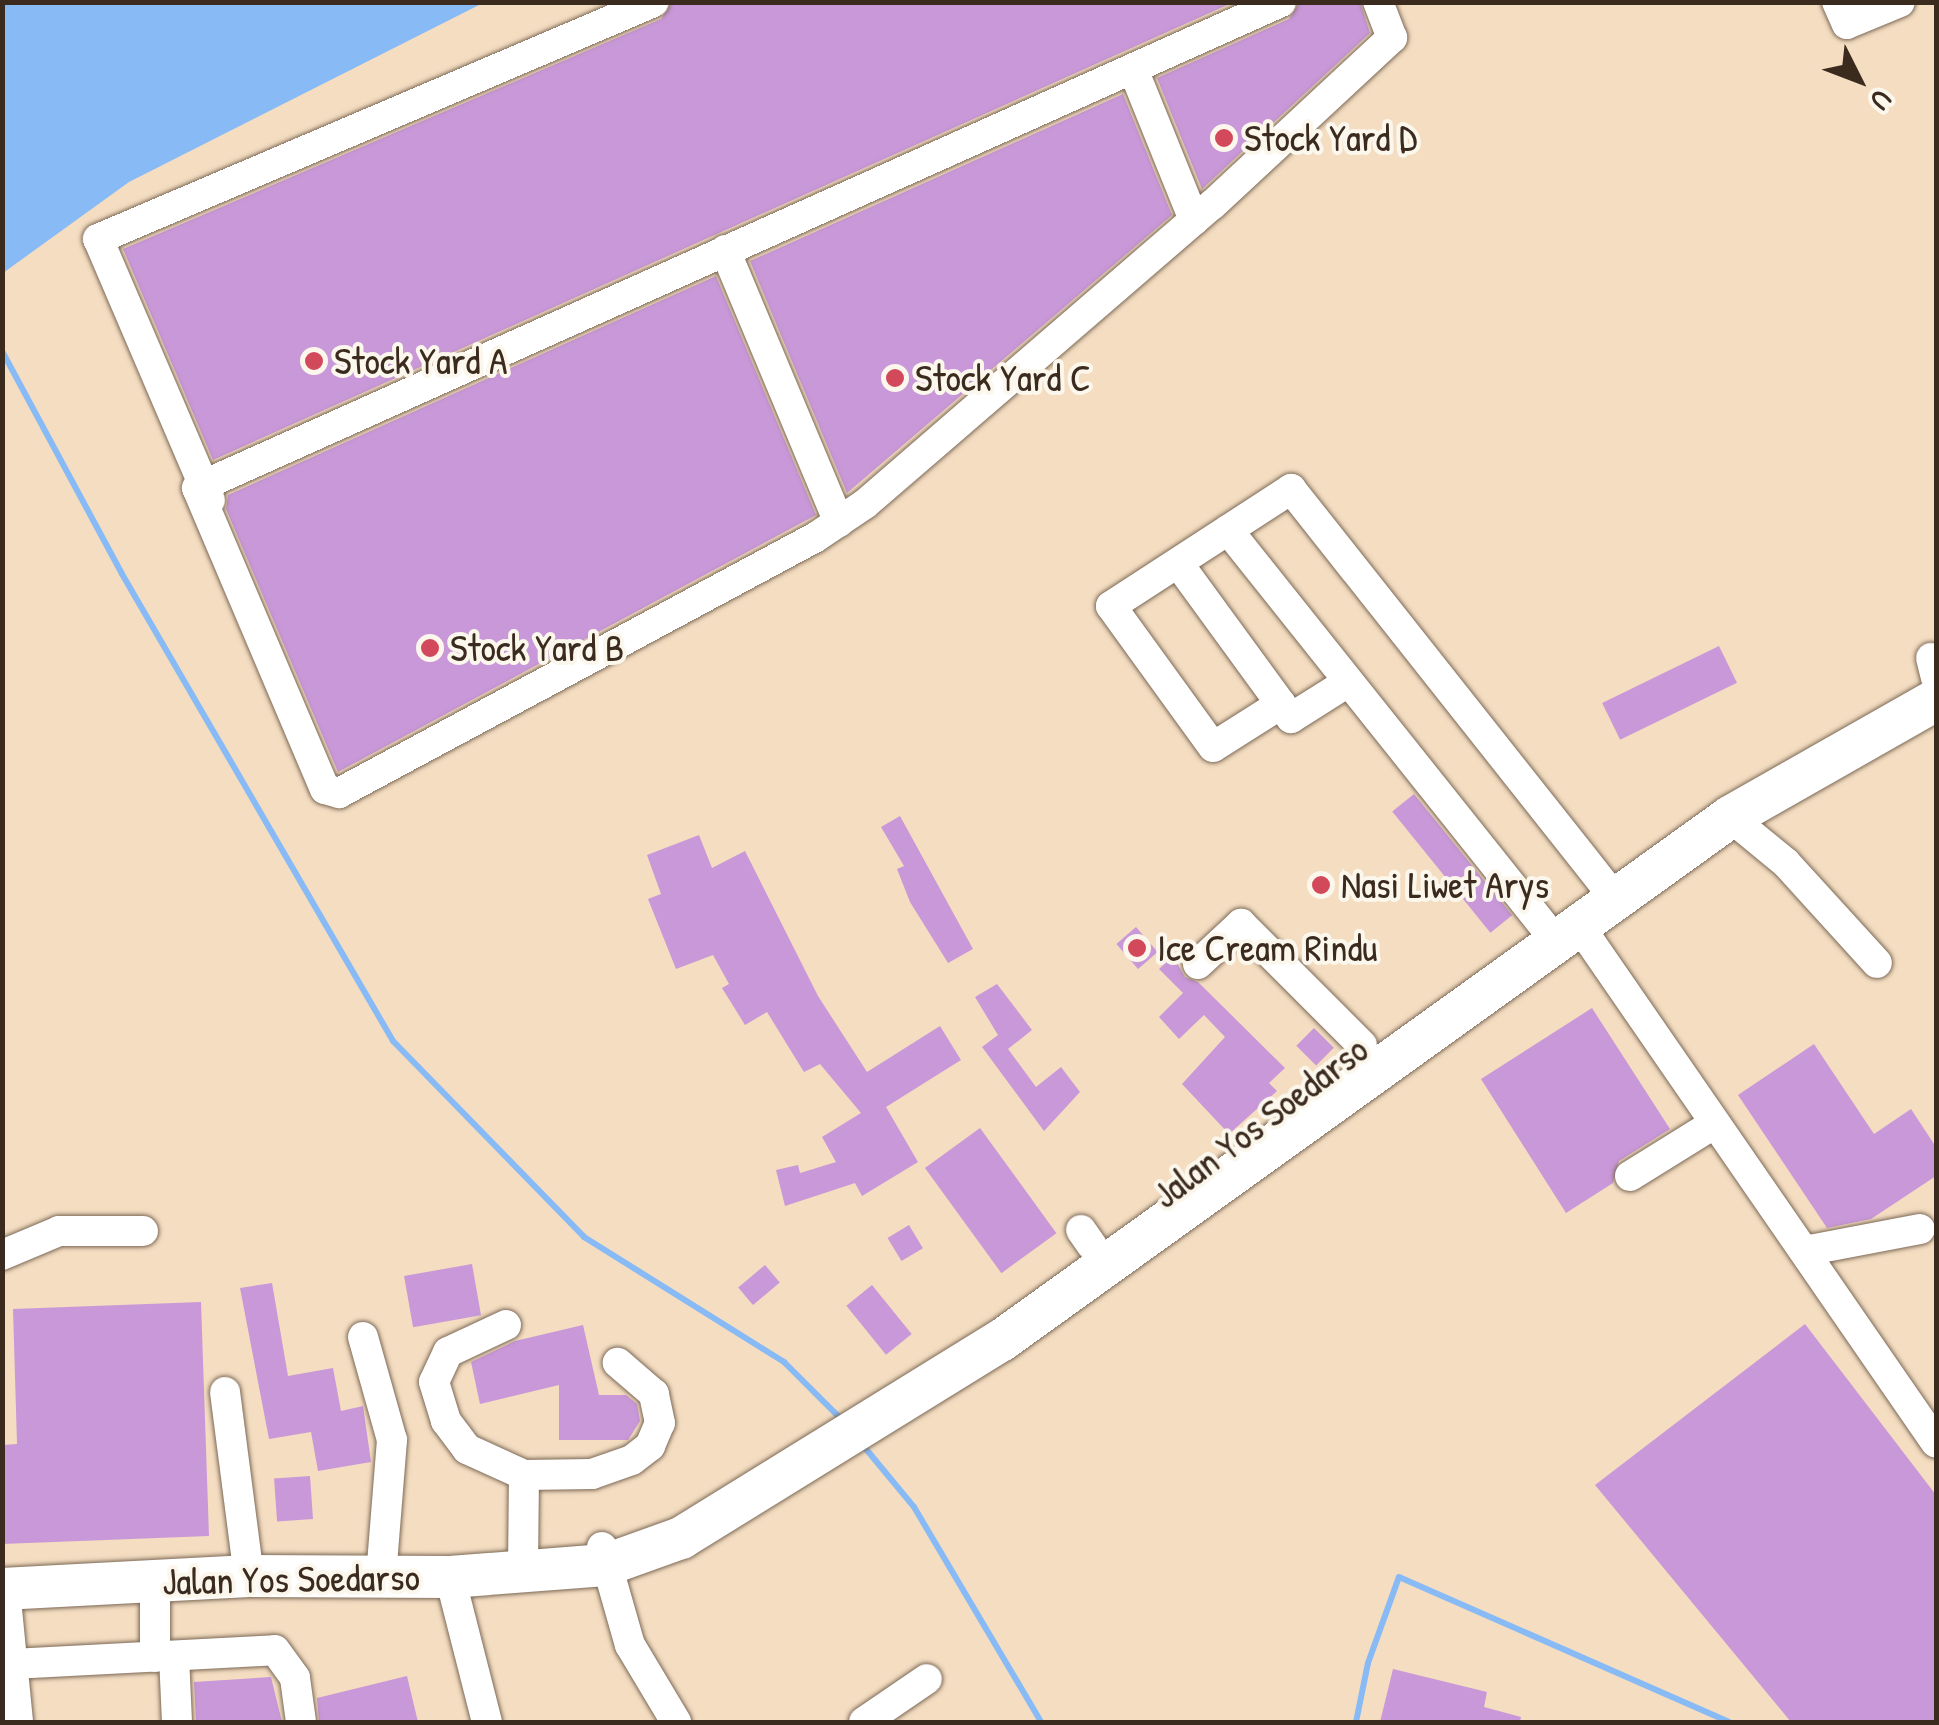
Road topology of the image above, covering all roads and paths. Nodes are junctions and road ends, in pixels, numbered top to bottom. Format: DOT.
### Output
graph roads {
  1 [pos="628,2"];
  2 [pos="654,2"];
  3 [pos="1280,2"];
  4 [pos="1292,2"];
  5 [pos="1374,2"];
  6 [pos="1839,2"];
  7 [pos="1892,2"];
  8 [pos="1900,2"];
  9 [pos="1138,69"];
  10 [pos="1196,215"];
  11 [pos="730,251"];
  12 [pos="201,489"];
  13 [pos="839,515"];
  14 [pos="1228,530"];
  15 [pos="1178,564"];
  16 [pos="1935,672"];
  17 [pos="1346,684"];
  18 [pos="1936,700"];
  19 [pos="1281,704"];
  20 [pos="1730,817"];
  21 [pos="1605,887"];
  22 [pos="1557,928"];
  23 [pos="1877,963"];
  24 [pos="1198,964"];
  25 [pos="1372,1056"];
  26 [pos="1715,1123"];
  27 [pos="1216,1173"];
  28 [pos="1630,1176"];
  29 [pos="1920,1229"];
  30 [pos="143,1231"];
  31 [pos="1804,1251"];
  32 [pos="2,1255"];
  33 [pos="506,1325"];
  34 [pos="363,1338"];
  35 [pos="618,1363"];
  36 [pos="225,1392"];
  37 [pos="890,1400"];
  38 [pos="1936,1443"];
  39 [pos="524,1475"];
  40 [pos="596,1558"];
  41 [pos="523,1569"];
  42 [pos="249,1576"];
  43 [pos="381,1577"];
  44 [pos="450,1577"];
  45 [pos="156,1581"];
  46 [pos="4,1589"];
  47 [pos="164,1657"];
  48 [pos="12,1664"];
  49 [pos="927,1678"];
  50 [pos="18,1722"];
  51 [pos="176,1722"];
  52 [pos="301,1722"];
  53 [pos="487,1722"];
  54 [pos="676,1722"];
  55 [pos="864,1722"];
  1 -- 12 [label="street"];
  2 -- 12 [label="street"];
  3 -- 9 [label="street"];
  4 -- 9 [label="street"];
  5 -- 10 [label="street"];
  6 -- 7 [label="street"];
  6 -- 8 [label="street"];
  9 -- 10 [label="street"];
  9 -- 11 [label="street"];
  10 -- 13 [label="street"];
  11 -- 12 [label="street"];
  11 -- 13 [label="street"];
  12 -- 13 [label="street"];
  14 -- 15 [label="street"];
  14 -- 17 [label="street"];
  14 -- 21 [label="street"];
  15 -- 19 [label="street"];
  15 -- 19 [label="street"];
  16 -- 21 [label="highway, Jalan Yos Soedarso"];
  17 -- 19 [label="street"];
  17 -- 22 [label="street"];
  18 -- 20 [label="highway, Jalan Yos Soedarso"];
  20 -- 21 [label="highway, Jalan Yos Soedarso"];
  20 -- 23 [label="street"];
  21 -- 22 [label="highway, Jalan Yos Soedarso"];
  22 -- 25 [label="highway, Jalan Yos Soedarso"];
  22 -- 26 [label="street"];
  24 -- 25 [label="street"];
  25 -- 27 [label="highway, Jalan Yos Soedarso"];
  26 -- 28 [label="street"];
  26 -- 31 [label="street"];
  27 -- 37 [label="highway, Jalan Yos Soedarso"];
  27 -- 37 [label="highway, Jalan Yos Soedarso"];
  29 -- 31 [label="street"];
  30 -- 32 [label="street"];
  31 -- 38 [label="street"];
  33 -- 39 [label="street"];
  34 -- 43 [label="street"];
  35 -- 39 [label="street"];
  36 -- 42 [label="street"];
  37 -- 40 [label="highway, Jalan Yos Soedarso"];
  39 -- 41 [label="street"];
  40 -- 41 [label="highway, Jalan Yos Soedarso"];
  40 -- 54 [label="street"];
  41 -- 44 [label="highway, Jalan Yos Soedarso"];
  42 -- 43 [label="highway, Jalan Yos Soedarso"];
  42 -- 45 [label="highway, Jalan Yos Soedarso"];
  43 -- 44 [label="highway, Jalan Yos Soedarso"];
  44 -- 53 [label="street"];
  45 -- 46 [label="highway, Jalan Yos Soedarso"];
  45 -- 47 [label="street"];
  46 -- 48 [label="street"];
  47 -- 48 [label="street"];
  47 -- 51 [label="street"];
  47 -- 52 [label="street"];
  48 -- 50 [label="street"];
  49 -- 55 [label="street"];
}
